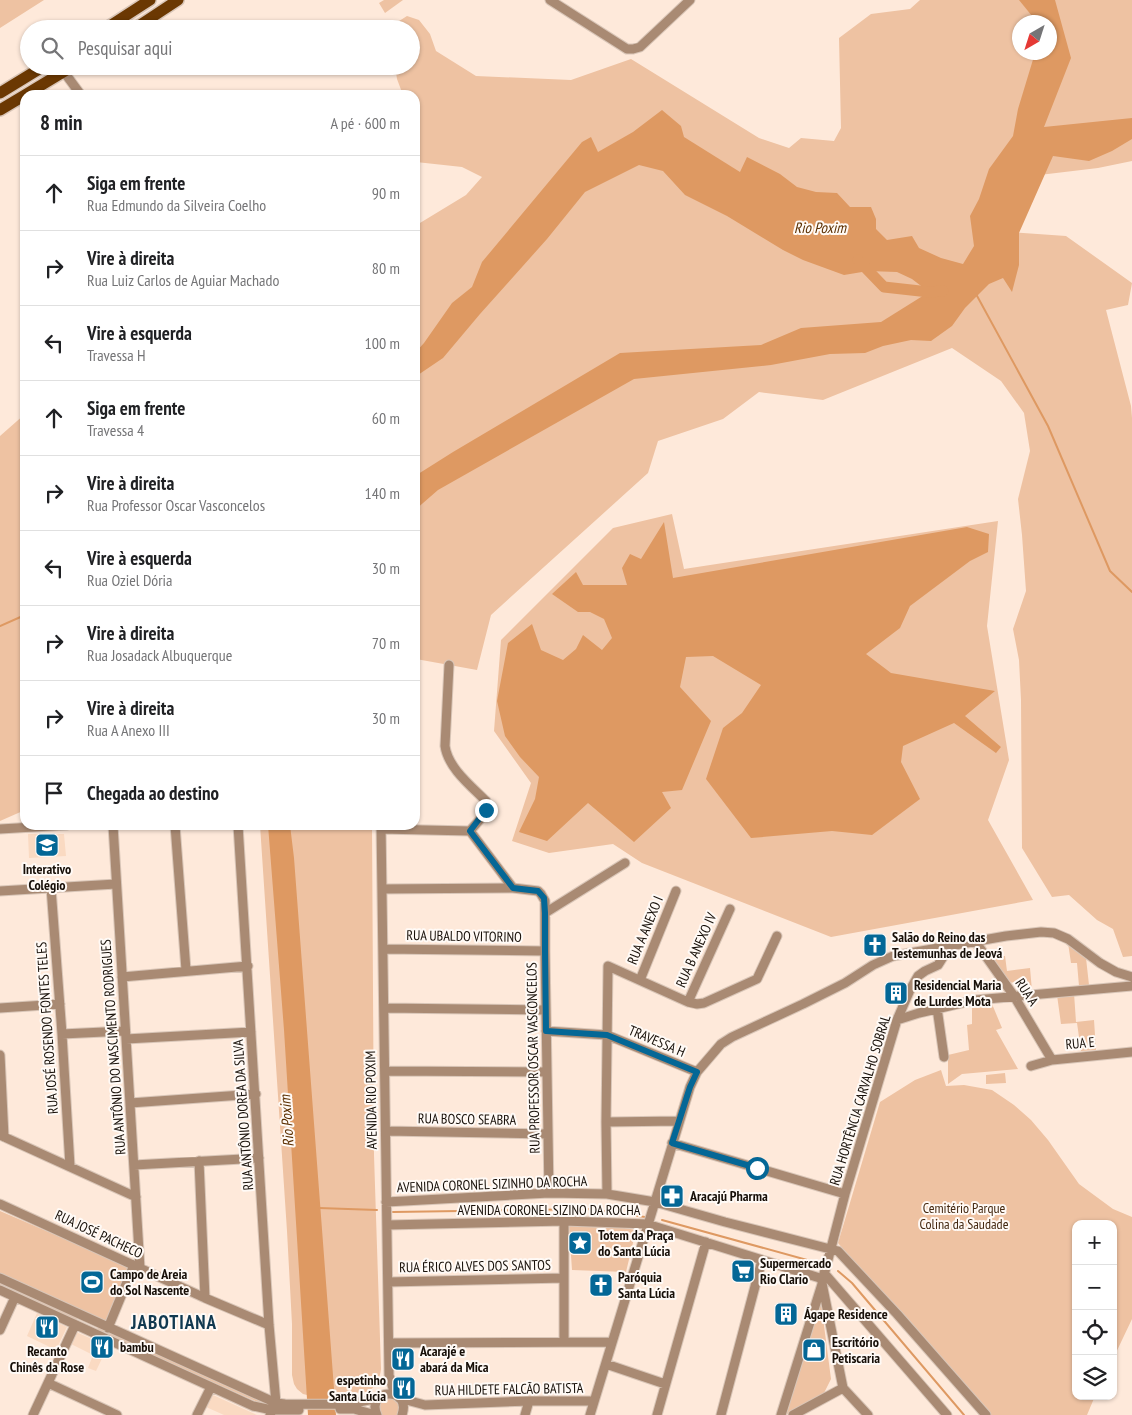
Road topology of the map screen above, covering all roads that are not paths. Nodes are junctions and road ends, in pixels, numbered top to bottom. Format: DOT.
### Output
graph roads {
  1 [pos="150,0"];
  2 [pos="178,0"];
  3 [pos="550,0"];
  4 [pos="690,0"];
  5 [pos="119,20"];
  6 [pos="148,20"];
  7 [pos="29,75"];
  8 [pos="58,75"];
  9 [pos="71,75"];
  10 [pos="33,90"];
  11 [pos="78,90"];
  12 [pos="0,93"];
  13 [pos="20,98"];
  14 [pos="0,110"];
  15 [pos="449,666"];
  16 [pos="20,828"];
  17 [pos="0,829"];
  18 [pos="420,829"];
  19 [pos="113,830"];
  20 [pos="175,830"];
  21 [pos="238,830"];
  22 [pos="381,830"];
  23 [pos="470,831"];
  24 [pos="625,864"];
  25 [pos="116,884"];
  26 [pos="51,888"];
  27 [pos="513,888"];
  28 [pos="382,889"];
  29 [pos="676,890"];
  30 [pos="0,891"];
  31 [pos="730,909"];
  32 [pos="545,913"];
  33 [pos="777,936"];
  34 [pos="975,941"];
  35 [pos="950,946"];
  36 [pos="383,949"];
  37 [pos="545,951"];
  38 [pos="248,966"];
  39 [pos="186,970"];
  40 [pos="122,976"];
  41 [pos="1132,977"];
  42 [pos="640,980"];
  43 [pos="1132,986"];
  44 [pos="1014,996"];
  45 [pos="688,1002"];
  46 [pos="60,1004"];
  47 [pos="0,1008"];
  48 [pos="384,1008"];
  49 [pos="937,1008"];
  50 [pos="546,1010"];
  51 [pos="898,1020"];
  52 [pos="546,1031"];
  53 [pos="251,1032"];
  54 [pos="62,1034"];
  55 [pos="126,1035"];
  56 [pos="607,1035"];
  57 [pos="1132,1052"];
  58 [pos="0,1055"];
  59 [pos="944,1057"];
  60 [pos="1052,1060"];
  61 [pos="1031,1066"];
  62 [pos="385,1070"];
  63 [pos="547,1072"];
  64 [pos="697,1072"];
  65 [pos="256,1094"];
  66 [pos="130,1103"];
  67 [pos="679,1121"];
  68 [pos="606,1122"];
  69 [pos="386,1131"];
  70 [pos="548,1134"];
  71 [pos="2,1136"];
  72 [pos="672,1143"];
  73 [pos="259,1158"];
  74 [pos="198,1161"];
  75 [pos="70,1166"];
  76 [pos="134,1166"];
  77 [pos="549,1193"];
  78 [pos="607,1194"];
  79 [pos="845,1194"];
  80 [pos="136,1197"];
  81 [pos="386,1202"];
  82 [pos="655,1202"];
  83 [pos="0,1204"];
  84 [pos="564,1221"];
  85 [pos="647,1224"];
  86 [pos="387,1225"];
  87 [pos="706,1242"];
  88 [pos="831,1249"];
  89 [pos="762,1260"];
  90 [pos="137,1267"];
  91 [pos="0,1278"];
  92 [pos="564,1278"];
  93 [pos="823,1278"];
  94 [pos="388,1282"];
  95 [pos="0,1290"];
  96 [pos="15,1297"];
  97 [pos="206,1298"];
  98 [pos="83,1316"];
  99 [pos="270,1325"];
  100 [pos="77,1326"];
  101 [pos="108,1328"];
  102 [pos="0,1330"];
  103 [pos="564,1342"];
  104 [pos="612,1342"];
  105 [pos="389,1343"];
  106 [pos="606,1364"];
  107 [pos="389,1375"];
  108 [pos="48,1383"];
  109 [pos="665,1384"];
  110 [pos="211,1387"];
  111 [pos="844,1388"];
  112 [pos="381,1396"];
  113 [pos="397,1396"];
  114 [pos="594,1401"];
  115 [pos="529,1402"];
  116 [pos="425,1405"];
  117 [pos="348,1406"];
  118 [pos="272,1409"];
  119 [pos="402,1414"];
  120 [pos="33,1415"];
  121 [pos="117,1415"];
  122 [pos="197,1415"];
  123 [pos="376,1415"];
  124 [pos="525,1415"];
  125 [pos="590,1415"];
  126 [pos="657,1415"];
  127 [pos="721,1415"];
  128 [pos="781,1415"];
  129 [pos="793,1415"];
  130 [pos="868,1415"];
  131 [pos="947,1415"];
  132 [pos="986,1415"];
  1 -- 5 [label="main road"];
  2 -- 6 [label="main road"];
  3 -- 4 [label="street"];
  7 -- 12 [label="main road"];
  8 -- 10 [label="main road"];
  9 -- 11 [label="street"];
  13 -- 14 [label="main road"];
  15 -- 23 [label="street"];
  16 -- 17 [label="street"];
  18 -- 23 [label="street"];
  19 -- 25 [label="street, RUA ANTÔNIO DO NASCIMENTO RODRIGUES"];
  20 -- 39 [label="street"];
  21 -- 38 [label="street, RUA ANTÔNIO DOREA DA SILVA"];
  22 -- 28 [label="street, AVENIDA RIO POXIM"];
  23 -- 27 [label="street"];
  24 -- 32 [label="street"];
  25 -- 26 [label="street"];
  25 -- 40 [label="street, RUA ANTÔNIO DO NASCIMENTO RODRIGUES"];
  26 -- 30 [label="street"];
  26 -- 46 [label="street, RUA JOSÉ ROSENDO FONTES TELES"];
  27 -- 28 [label="street"];
  27 -- 32 [label="street, RUA PROFESSOR OSCAR VASCONCELOS"];
  28 -- 36 [label="street, AVENIDA RIO POXIM"];
  29 -- 42 [label="street, RUA A ANEXO I"];
  31 -- 45 [label="street, RUA B ANEXO IV"];
  32 -- 37 [label="street, RUA PROFESSOR OSCAR VASCONCELOS"];
  33 -- 45 [label="street"];
  34 -- 35 [label="street"];
  34 -- 41 [label="street"];
  34 -- 44 [label="street, RUA A"];
  35 -- 51 [label="street, RUA HORTÊNCIA CARVALHO SOBRAL"];
  35 -- 64 [label="street"];
  36 -- 37 [label="street, RUA UBALDO VITORINO"];
  36 -- 48 [label="street, AVENIDA RIO POXIM"];
  37 -- 50 [label="street, RUA PROFESSOR OSCAR VASCONCELOS"];
  38 -- 39 [label="street"];
  38 -- 53 [label="street, RUA ANTÔNIO DOREA DA SILVA"];
  39 -- 40 [label="street"];
  40 -- 55 [label="street, RUA ANTÔNIO DO NASCIMENTO RODRIGUES"];
  42 -- 45 [label="street"];
  42 -- 56 [label="street"];
  43 -- 44 [label="street"];
  44 -- 49 [label="street"];
  44 -- 60 [label="street, RUA A"];
  46 -- 47 [label="street"];
  46 -- 54 [label="street, RUA JOSÉ ROSENDO FONTES TELES"];
  48 -- 50 [label="street"];
  48 -- 62 [label="street, AVENIDA RIO POXIM"];
  49 -- 51 [label="street"];
  49 -- 59 [label="street"];
  50 -- 52 [label="street, RUA PROFESSOR OSCAR VASCONCELOS"];
  51 -- 79 [label="street, RUA HORTÊNCIA CARVALHO SOBRAL"];
  52 -- 56 [label="street, TRAVESSA H"];
  52 -- 63 [label="street, RUA PROFESSOR OSCAR VASCONCELOS"];
  53 -- 55 [label="street"];
  53 -- 65 [label="street, RUA ANTÔNIO DOREA DA SILVA"];
  54 -- 55 [label="street"];
  54 -- 75 [label="street, RUA JOSÉ ROSENDO FONTES TELES"];
  55 -- 66 [label="street, RUA ANTÔNIO DO NASCIMENTO RODRIGUES"];
  56 -- 64 [label="street, TRAVESSA H"];
  56 -- 68 [label="street"];
  57 -- 60 [label="street, RUA E"];
  58 -- 71 [label="street"];
  60 -- 61 [label="street, RUA E"];
  62 -- 63 [label="street"];
  62 -- 69 [label="street, AVENIDA RIO POXIM"];
  63 -- 70 [label="street, RUA PROFESSOR OSCAR VASCONCELOS"];
  64 -- 67 [label="street"];
  65 -- 66 [label="street"];
  65 -- 73 [label="street, RUA ANTÔNIO DOREA DA SILVA"];
  66 -- 76 [label="street, RUA ANTÔNIO DO NASCIMENTO RODRIGUES"];
  67 -- 68 [label="street"];
  67 -- 72 [label="street"];
  68 -- 78 [label="street"];
  69 -- 70 [label="street, RUA BOSCO SEABRA"];
  69 -- 81 [label="street, AVENIDA RIO POXIM"];
  70 -- 77 [label="street, RUA PROFESSOR OSCAR VASCONCELOS"];
  71 -- 75 [label="street"];
  72 -- 79 [label="street"];
  72 -- 82 [label="street"];
  73 -- 74 [label="street"];
  73 -- 99 [label="street, RUA ANTÔNIO DOREA DA SILVA"];
  74 -- 76 [label="street"];
  74 -- 97 [label="street"];
  75 -- 80 [label="street"];
  76 -- 80 [label="street, RUA ANTÔNIO DO NASCIMENTO RODRIGUES"];
  77 -- 78 [label="street, AVENIDA CORONEL SIZINHO DA ROCHA"];
  77 -- 81 [label="street, AVENIDA CORONEL SIZINHO DA ROCHA"];
  78 -- 82 [label="street, AVENIDA CORONEL SIZINHO DA ROCHA"];
  79 -- 88 [label="street, RUA HORTÊNCIA CARVALHO SOBRAL"];
  80 -- 90 [label="street, RUA ANTÔNIO DO NASCIMENTO RODRIGUES"];
  81 -- 86 [label="street, AVENIDA RIO POXIM"];
  82 -- 85 [label="street"];
  82 -- 88 [label="street, AVENIDA CORONEL SIZINHO DA ROCHA"];
  83 -- 90 [label="street, RUA JOSÉ PACHECO"];
  84 -- 85 [label="street, AVENIDA CORONEL SIZINO DA ROCHA"];
  84 -- 86 [label="street, AVENIDA CORONEL SIZINO DA ROCHA"];
  84 -- 92 [label="street"];
  85 -- 87 [label="street, AVENIDA CORONEL SIZINO DA ROCHA"];
  85 -- 104 [label="street"];
  86 -- 94 [label="street, AVENIDA RIO POXIM"];
  87 -- 89 [label="street, AVENIDA CORONEL SIZINO DA ROCHA"];
  87 -- 109 [label="street"];
  88 -- 93 [label="street, RUA HORTÊNCIA CARVALHO SOBRAL"];
  88 -- 132 [label="street"];
  89 -- 93 [label="street, AVENIDA CORONEL SIZINO DA ROCHA"];
  89 -- 127 [label="street"];
  90 -- 97 [label="street, RUA JOSÉ PACHECO"];
  90 -- 101 [label="street"];
  91 -- 98 [label="street"];
  92 -- 94 [label="street, RUA ÉRICO ALVES DOS SANTOS"];
  92 -- 103 [label="street"];
  93 -- 111 [label="street"];
  93 -- 128 [label="street"];
  93 -- 131 [label="street"];
  94 -- 105 [label="street, AVENIDA RIO POXIM"];
  95 -- 96 [label="street"];
  96 -- 100 [label="street"];
  96 -- 102 [label="street"];
  97 -- 99 [label="street, RUA JOSÉ PACHECO"];
  98 -- 100 [label="street"];
  98 -- 101 [label="street"];
  99 -- 118 [label="street, RUA ANTÔNIO DOREA DA SILVA"];
  100 -- 108 [label="street"];
  100 -- 110 [label="street"];
  101 -- 118 [label="street"];
  103 -- 104 [label="street"];
  103 -- 105 [label="street"];
  104 -- 106 [label="street"];
  105 -- 107 [label="street, AVENIDA RIO POXIM"];
  106 -- 109 [label="street"];
  106 -- 114 [label="street"];
  107 -- 112 [label="street, AVENIDA RIO POXIM"];
  107 -- 113 [label="street, AVENIDA RIO POXIM"];
  108 -- 120 [label="street"];
  108 -- 121 [label="street"];
  109 -- 126 [label="street"];
  110 -- 118 [label="street"];
  110 -- 122 [label="street"];
  111 -- 129 [label="street"];
  111 -- 130 [label="street"];
  112 -- 113 [label="street, RUA HILDETE FALCÃO BATISTA"];
  112 -- 117 [label="street, RUA HILDETE FALCÃO BATISTA"];
  112 -- 123 [label="street, AVENIDA RIO POXIM"];
  113 -- 116 [label="street, RUA HILDETE FALCÃO BATISTA"];
  113 -- 119 [label="street, AVENIDA RIO POXIM"];
  114 -- 115 [label="street, RUA HILDETE FALCÃO BATISTA"];
  114 -- 125 [label="street"];
  115 -- 116 [label="street, RUA HILDETE FALCÃO BATISTA"];
  115 -- 124 [label="street"];
  116 -- 119 [label="street, RUA HILDETE FALCÃO BATISTA"];
  117 -- 118 [label="street"];
  117 -- 123 [label="street"];
}
